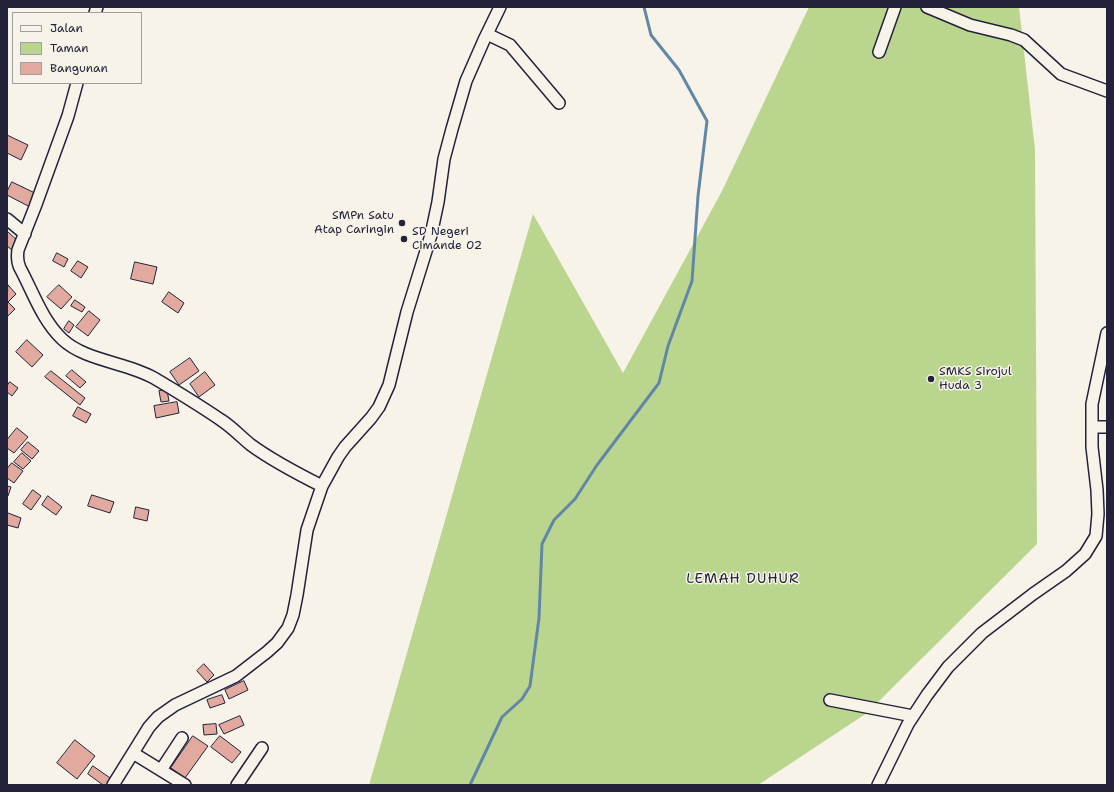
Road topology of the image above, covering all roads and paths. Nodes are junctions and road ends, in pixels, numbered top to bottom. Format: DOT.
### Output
graph roads {
  1 [pos="500,7"];
  2 [pos="895,7"];
  3 [pos="927,7"];
  4 [pos="487,34"];
  5 [pos="879,52"];
  6 [pos="77,84"];
  7 [pos="1107,90"];
  8 [pos="560,103"];
  9 [pos="7,219"];
  10 [pos="25,234"];
  11 [pos="1107,333"];
  12 [pos="1092,427"];
  13 [pos="1107,427"];
  14 [pos="322,486"];
  15 [pos="830,700"];
  16 [pos="913,716"];
  17 [pos="182,738"];
  18 [pos="262,748"];
  19 [pos="133,753"];
  20 [pos="161,770"];
  21 [pos="113,785"];
  22 [pos="185,785"];
  23 [pos="237,785"];
  24 [pos="878,785"];
  1 -- 4 [label="street"];
  2 -- 5 [label="street"];
  3 -- 7 [label="street"];
  4 -- 8 [label="street"];
  4 -- 14 [label="street"];
  6 -- 10 [label="street"];
  9 -- 10 [label="street"];
  10 -- 14 [label="street"];
  11 -- 12 [label="street"];
  12 -- 13 [label="street"];
  12 -- 16 [label="street"];
  14 -- 19 [label="street"];
  15 -- 16 [label="street"];
  16 -- 24 [label="street"];
  17 -- 20 [label="street"];
  18 -- 23 [label="street"];
  19 -- 20 [label="street"];
  19 -- 21 [label="street"];
  20 -- 22 [label="street"];
}
